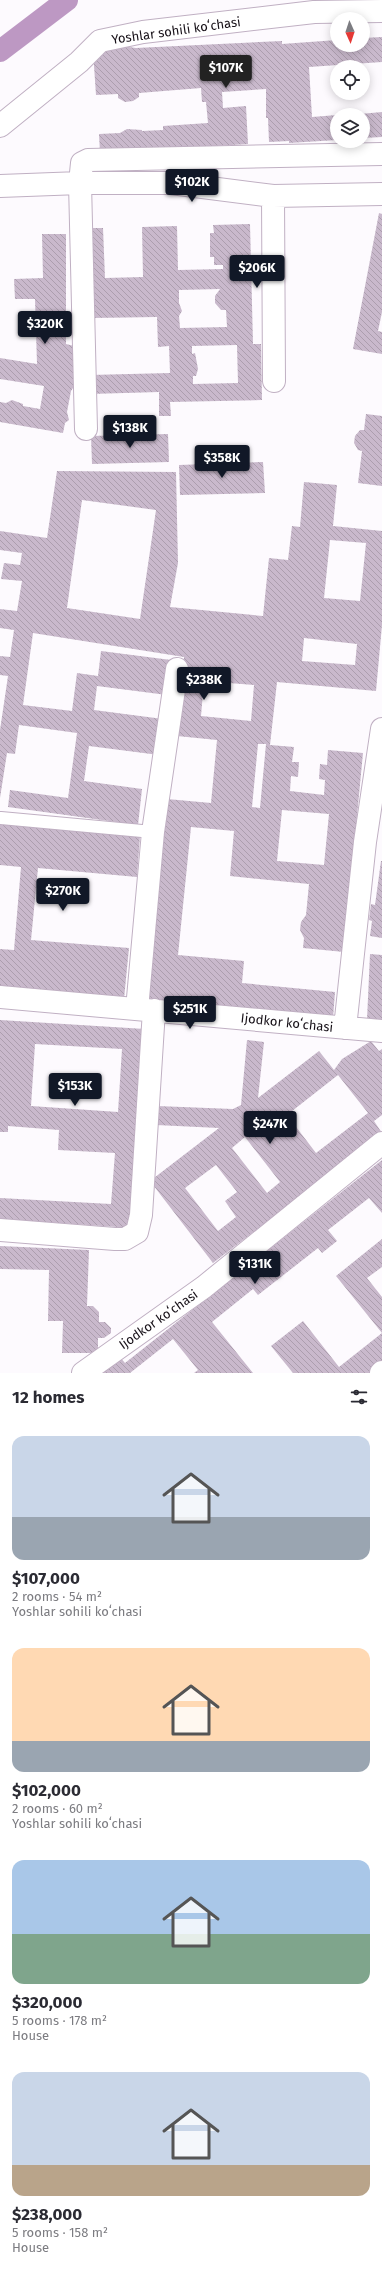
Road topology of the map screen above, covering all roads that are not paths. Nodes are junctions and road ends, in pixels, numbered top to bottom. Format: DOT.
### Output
graph roads {
  1 [pos="382,10"];
  2 [pos="0,126"];
  3 [pos="382,154"];
  4 [pos="80,183"];
  5 [pos="0,186"];
  6 [pos="382,194"];
  7 [pos="273,196"];
  8 [pos="274,381"];
  9 [pos="86,429"];
  10 [pos="176,669"];
  11 [pos="382,729"];
  12 [pos="1,818"];
  13 [pos="153,832"];
  14 [pos="0,997"];
  15 [pos="145,1010"];
  16 [pos="345,1028"];
  17 [pos="382,1031"];
  18 [pos="382,1143"];
  19 [pos="0,1230"];
  20 [pos="82,1373"];
  1 -- 2 [label="street, Yoshlar sohili koʻchasi"];
  3 -- 4 [label="street"];
  4 -- 5 [label="street"];
  4 -- 7 [label="street"];
  4 -- 9 [label="street"];
  6 -- 7 [label="street"];
  7 -- 8 [label="street"];
  10 -- 13 [label="street"];
  11 -- 16 [label="street"];
  12 -- 13 [label="lane"];
  13 -- 15 [label="street"];
  14 -- 15 [label="street, Ijodkor koʻchasi"];
  15 -- 16 [label="street, Ijodkor koʻchasi"];
  15 -- 19 [label="street"];
  16 -- 17 [label="street, Ijodkor koʻchasi"];
  18 -- 20 [label="street, Ijodkor koʻchasi"];
}
